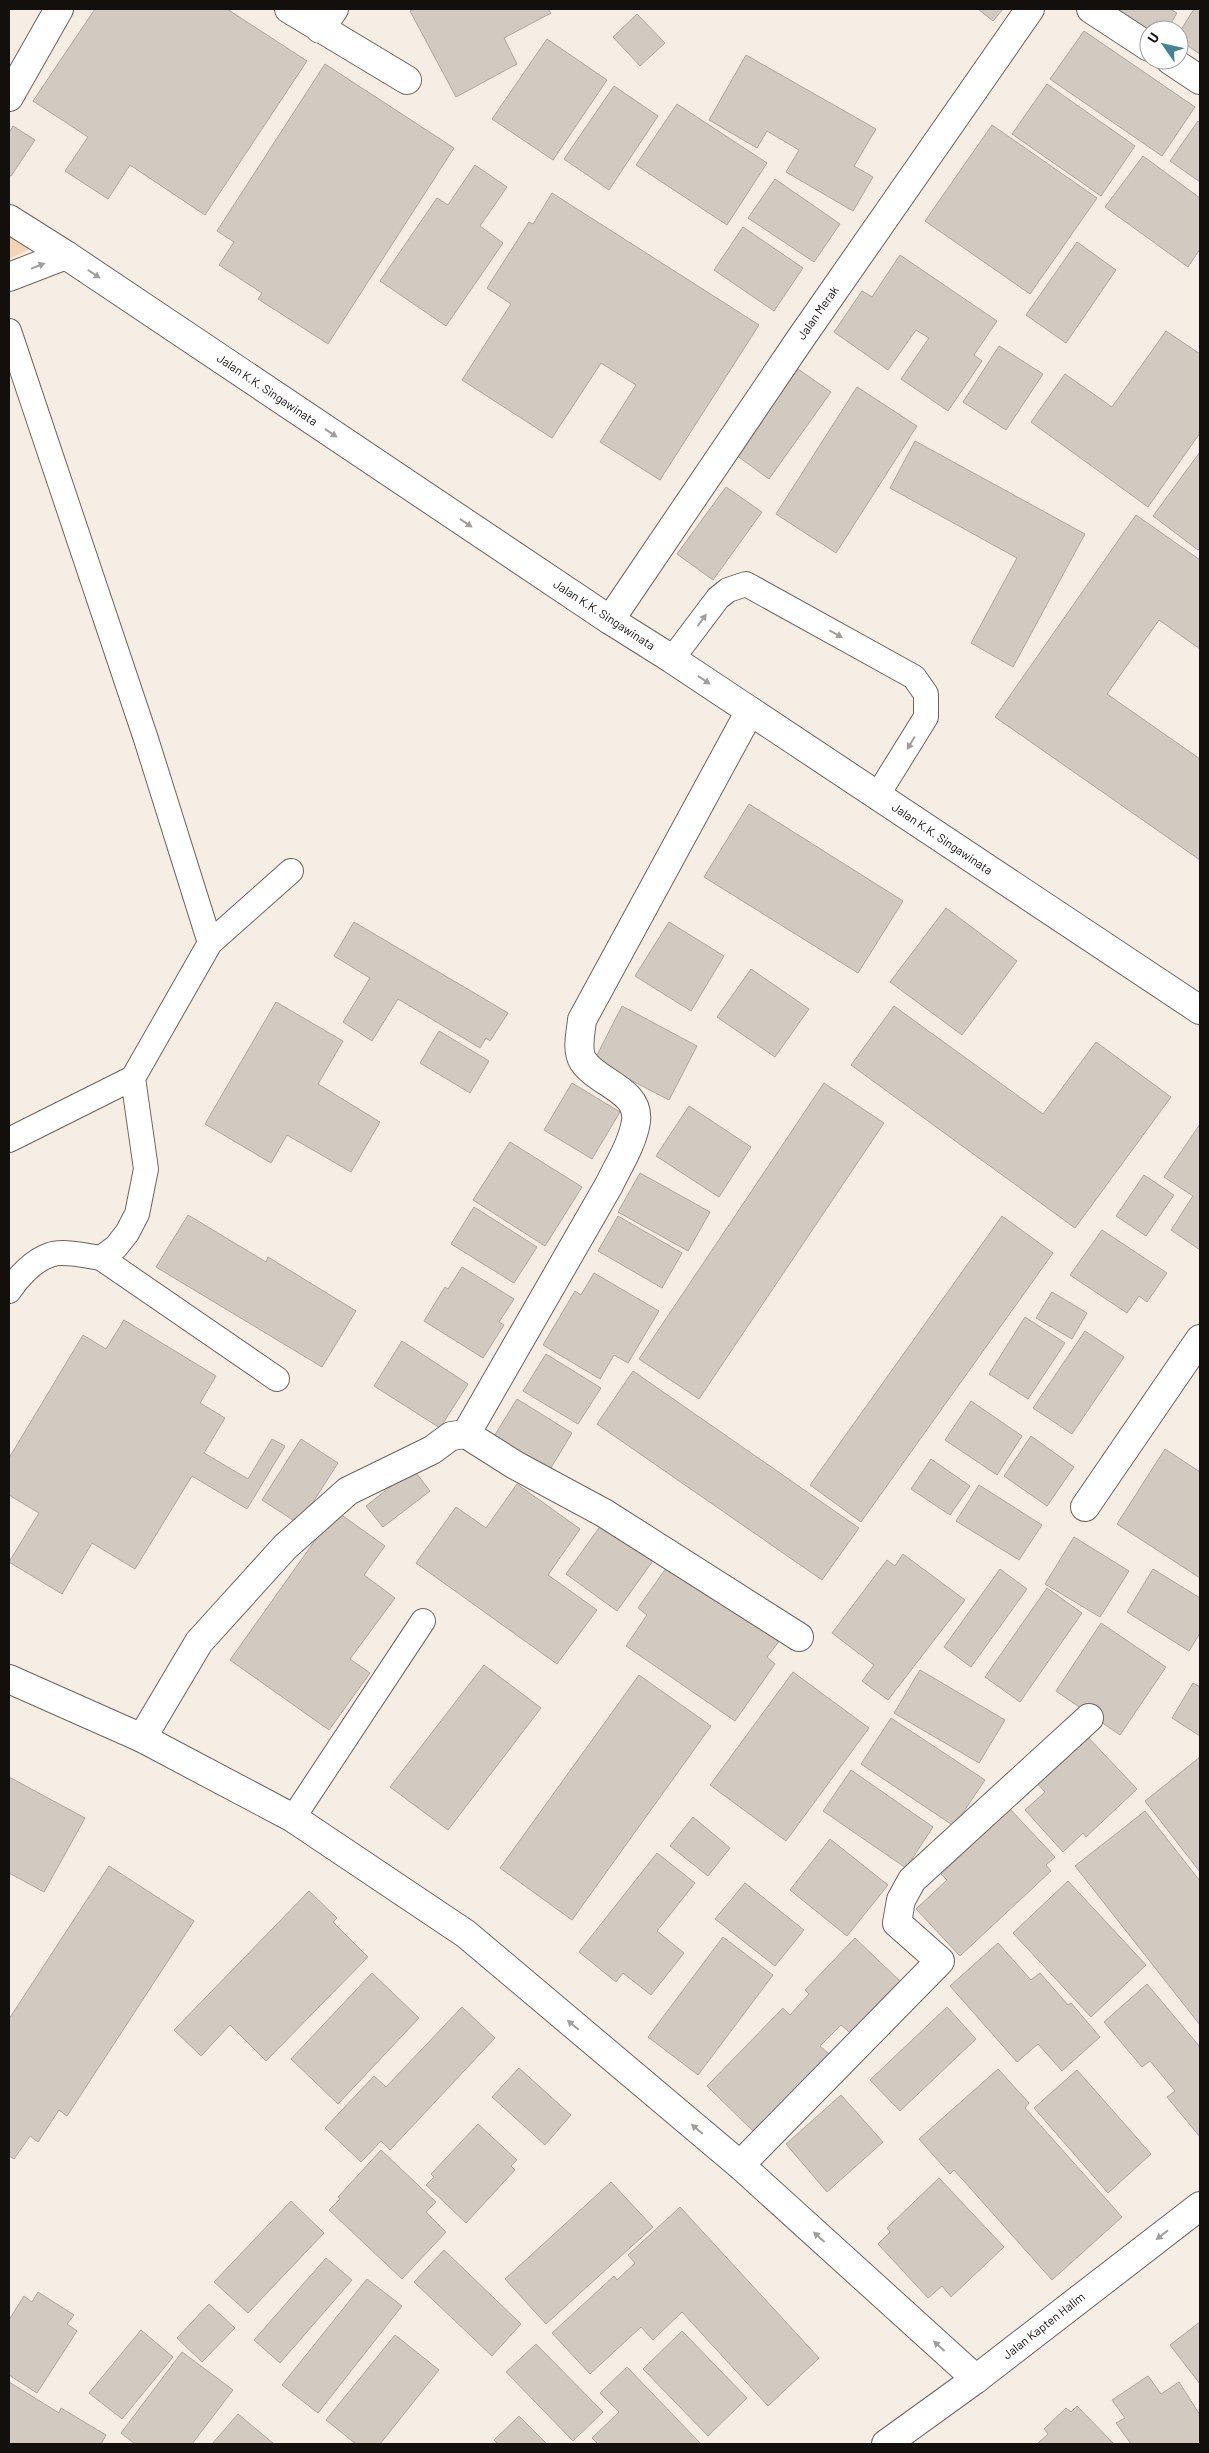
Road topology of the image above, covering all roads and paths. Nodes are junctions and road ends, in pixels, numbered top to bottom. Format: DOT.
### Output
graph roads {
  1 [pos="59,9"];
  2 [pos="289,9"];
  3 [pos="1030,9"];
  4 [pos="1091,9"];
  5 [pos="327,19"];
  6 [pos="1139,40"];
  7 [pos="1185,70"];
  8 [pos="407,80"];
  9 [pos="1200,80"];
  10 [pos="9,97"];
  11 [pos="9,219"];
  12 [pos="66,255"];
  13 [pos="9,277"];
  14 [pos="9,331"];
  15 [pos="610,620"];
  16 [pos="672,659"];
  17 [pos="750,711"];
  18 [pos="877,796"];
  19 [pos="291,871"];
  20 [pos="210,943"];
  21 [pos="1200,1010"];
  22 [pos="133,1078"];
  23 [pos="9,1140"];
  24 [pos="101,1258"];
  25 [pos="9,1291"];
  26 [pos="1200,1339"];
  27 [pos="277,1379"];
  28 [pos="466,1434"];
  29 [pos="1085,1507"];
  30 [pos="423,1621"];
  31 [pos="799,1637"];
  32 [pos="9,1679"];
  33 [pos="1089,1718"];
  34 [pos="142,1738"];
  35 [pos="293,1818"];
  36 [pos="740,2165"];
  37 [pos="1200,2206"];
  38 [pos="976,2379"];
  39 [pos="886,2444"];
  1 -- 10 [label="street"];
  2 -- 5 [label="street"];
  3 -- 15 [label="street, Jalan Merak"];
  4 -- 6 [label="street"];
  5 -- 8 [label="street"];
  7 -- 9 [label="street"];
  11 -- 12 [label="street, Jalan K.K. Singawinata"];
  13 -- 12 [label="street, one-way"];
  12 -- 15 [label="street, Jalan K.K. Singawinata, one-way"];
  14 -- 20 [label="lane"];
  15 -- 16 [label="street, Jalan K.K. Singawinata"];
  16 -- 17 [label="street, Jalan K.K. Singawinata, one-way"];
  16 -- 18 [label="lane, one-way"];
  17 -- 18 [label="street, Jalan K.K. Singawinata"];
  17 -- 28 [label="street"];
  18 -- 21 [label="street, Jalan K.K. Singawinata"];
  19 -- 20 [label="lane"];
  20 -- 22 [label="lane"];
  22 -- 23 [label="lane"];
  22 -- 24 [label="lane"];
  24 -- 25 [label="lane"];
  24 -- 27 [label="lane"];
  26 -- 29 [label="street"];
  28 -- 31 [label="street"];
  28 -- 34 [label="street"];
  30 -- 35 [label="lane"];
  32 -- 34 [label="street"];
  33 -- 36 [label="street"];
  34 -- 35 [label="street"];
  36 -- 35 [label="street, one-way"];
  38 -- 36 [label="street, one-way"];
  37 -- 38 [label="street, Jalan Kapten Halim, one-way"];
  38 -- 39 [label="street, Jalan Kapten Halim"];
}
